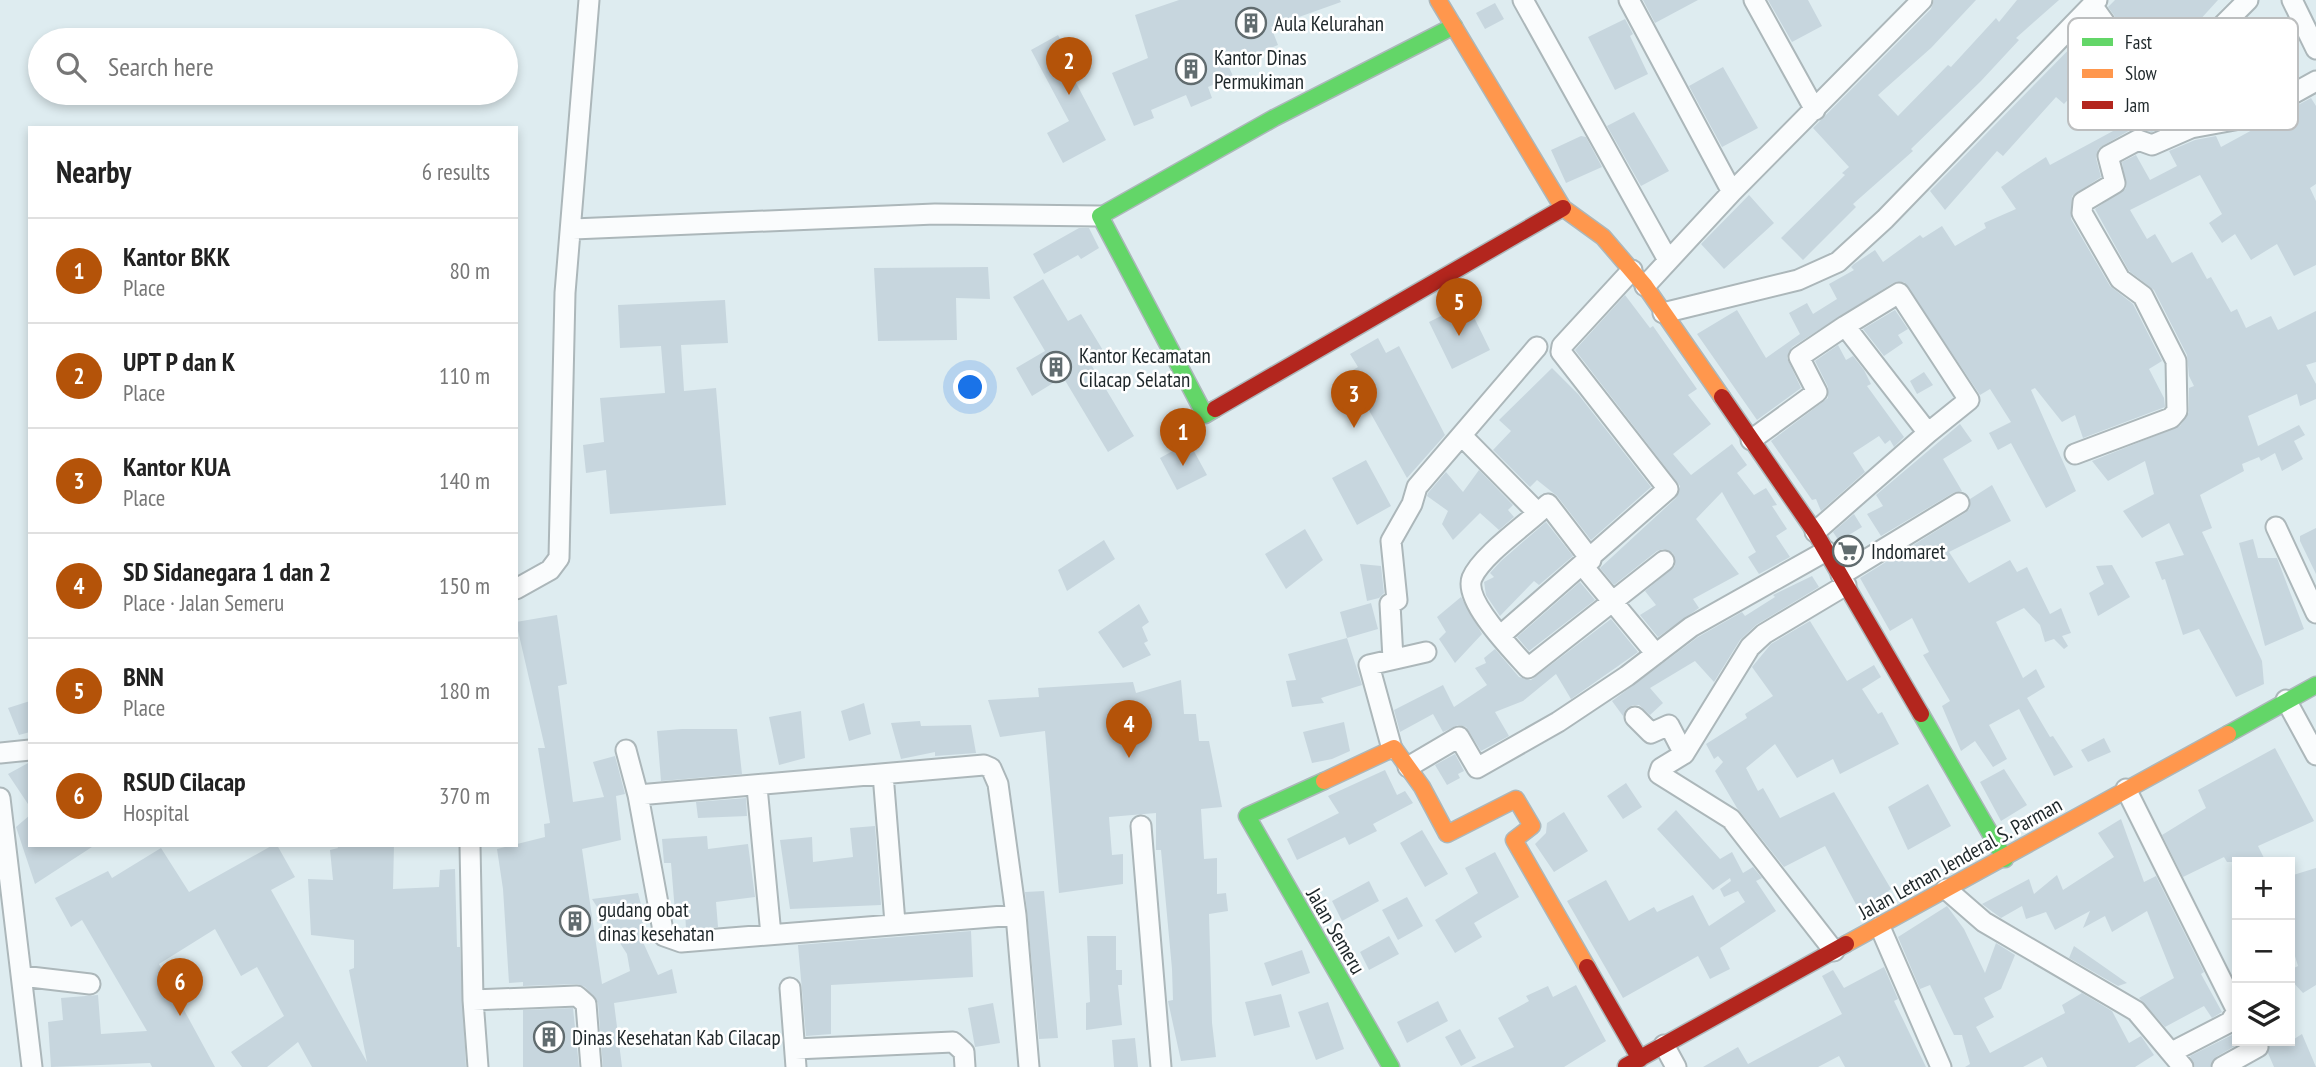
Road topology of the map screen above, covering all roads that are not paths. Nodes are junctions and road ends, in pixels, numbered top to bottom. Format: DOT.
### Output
graph roads {
  1 [pos="589,0"];
  2 [pos="1438,0"];
  3 [pos="1523,0"];
  4 [pos="1629,0"];
  5 [pos="1754,0"];
  6 [pos="1922,0"];
  7 [pos="2248,0"];
  8 [pos="2292,0"];
  9 [pos="2094,3"];
  10 [pos="2079,18"];
  11 [pos="2104,18"];
  12 [pos="2230,18"];
  13 [pos="1454,26"];
  14 [pos="2068,30"];
  15 [pos="2316,49"];
  16 [pos="2316,80"];
  17 [pos="2298,90"];
  18 [pos="1815,110"];
  19 [pos="2186,130"];
  20 [pos="1732,192"];
  21 [pos="1563,208"];
  22 [pos="1100,216"];
  23 [pos="573,229"];
  24 [pos="1668,260"];
  25 [pos="1632,270"];
  26 [pos="1645,286"];
  27 [pos="1663,313"];
  28 [pos="1845,326"];
  29 [pos="1537,347"];
  30 [pos="1928,433"];
  31 [pos="1462,436"];
  32 [pos="1751,440"];
  33 [pos="2075,454"];
  34 [pos="1959,503"];
  35 [pos="1538,513"];
  36 [pos="2277,527"];
  37 [pos="1815,532"];
  38 [pos="1826,551"];
  39 [pos="1664,561"];
  40 [pos="1587,563"];
  41 [pos="1844,580"];
  42 [pos="518,588"];
  43 [pos="1613,600"];
  44 [pos="2316,613"];
  45 [pos="1500,636"];
  46 [pos="1426,652"];
  47 [pos="1656,654"];
  48 [pos="1393,659"];
  49 [pos="2316,685"];
  50 [pos="2286,701"];
  51 [pos="1635,717"];
  52 [pos="1392,749"];
  53 [pos="28,750"];
  54 [pos="626,750"];
  55 [pos="0,753"];
  56 [pos="1684,754"];
  57 [pos="2316,755"];
  58 [pos="1408,767"];
  59 [pos="883,774"];
  60 [pos="757,786"];
  61 [pos="2126,789"];
  62 [pos="638,795"];
  63 [pos="0,798"];
  64 [pos="1141,826"];
  65 [pos="470,847"];
  66 [pos="2005,859"];
  67 [pos="1946,890"];
  68 [pos="1016,915"];
  69 [pos="895,923"];
  70 [pos="1880,927"];
  71 [pos="771,934"];
  72 [pos="1834,951"];
  73 [pos="22,976"];
  74 [pos="90,984"];
  75 [pos="790,988"];
  76 [pos="473,1000"];
  77 [pos="1664,1045"];
  78 [pos="2258,1048"];
  79 [pos="795,1058"];
  80 [pos="1640,1059"];
  81 [pos="2177,1060"];
  82 [pos="32,1067"];
  83 [pos="478,1067"];
  84 [pos="591,1067"];
  85 [pos="965,1067"];
  86 [pos="1029,1067"];
  87 [pos="1161,1067"];
  88 [pos="1391,1067"];
  89 [pos="1624,1067"];
  90 [pos="1676,1067"];
  91 [pos="1941,1067"];
  92 [pos="2222,1067"];
  1 -- 23 [label="street"];
  2 -- 13 [label="street"];
  3 -- 24 [label="street"];
  4 -- 20 [label="street"];
  5 -- 18 [label="street"];
  6 -- 18 [label="street"];
  7 -- 12 [label="street"];
  8 -- 15 [label="street"];
  9 -- 10 [label="street"];
  9 -- 11 [label="street"];
  13 -- 21 [label="street"];
  13 -- 22 [label="street"];
  14 -- 27 [label="street"];
  16 -- 17 [label="street"];
  18 -- 20 [label="street"];
  19 -- 33 [label="street"];
  20 -- 24 [label="street"];
  21 -- 22 [label="street"];
  21 -- 25 [label="street"];
  22 -- 23 [label="street"];
  23 -- 42 [label="street"];
  24 -- 26 [label="street"];
  25 -- 26 [label="street"];
  25 -- 40 [label="street"];
  26 -- 27 [label="street"];
  27 -- 32 [label="street"];
  28 -- 30 [label="street"];
  28 -- 30 [label="street"];
  28 -- 32 [label="street"];
  29 -- 31 [label="street"];
  30 -- 37 [label="street"];
  31 -- 35 [label="street"];
  31 -- 48 [label="street"];
  32 -- 37 [label="street"];
  34 -- 41 [label="street"];
  35 -- 40 [label="street"];
  35 -- 45 [label="street"];
  36 -- 44 [label="street"];
  37 -- 38 [label="street"];
  38 -- 41 [label="street"];
  38 -- 47 [label="street"];
  39 -- 43 [label="street"];
  40 -- 43 [label="street"];
  40 -- 45 [label="street"];
  41 -- 56 [label="street"];
  41 -- 66 [label="street"];
  43 -- 45 [label="street"];
  43 -- 47 [label="street"];
  46 -- 48 [label="street"];
  47 -- 58 [label="street"];
  48 -- 52 [label="street"];
  49 -- 50 [label="street, Jalan Letnan Jenderal S. Parman"];
  50 -- 57 [label="street"];
  50 -- 61 [label="street, Jalan Letnan Jenderal S. Parman"];
  51 -- 56 [label="street"];
  52 -- 58 [label="street"];
  52 -- 88 [label="street, Jalan Semeru"];
  53 -- 55 [label="street"];
  54 -- 62 [label="street"];
  56 -- 72 [label="street"];
  58 -- 80 [label="street"];
  59 -- 60 [label="street"];
  59 -- 68 [label="street"];
  59 -- 69 [label="street"];
  60 -- 62 [label="street"];
  60 -- 71 [label="street"];
  61 -- 66 [label="street, Jalan Letnan Jenderal S. Parman"];
  61 -- 81 [label="street"];
  62 -- 71 [label="street"];
  63 -- 73 [label="street"];
  64 -- 87 [label="street"];
  65 -- 76 [label="street"];
  66 -- 67 [label="street, Jalan Letnan Jenderal S. Parman"];
  67 -- 70 [label="street, Jalan Letnan Jenderal S. Parman"];
  67 -- 81 [label="street"];
  68 -- 69 [label="street"];
  68 -- 86 [label="street"];
  69 -- 71 [label="street"];
  70 -- 72 [label="street, Jalan Letnan Jenderal S. Parman"];
  70 -- 91 [label="street"];
  72 -- 77 [label="street, Jalan Letnan Jenderal S. Parman"];
  73 -- 74 [label="street"];
  73 -- 82 [label="street"];
  75 -- 79 [label="street"];
  76 -- 83 [label="street"];
  76 -- 84 [label="street"];
  77 -- 80 [label="street, Jalan Letnan Jenderal S. Parman"];
  77 -- 90 [label="street"];
  78 -- 92 [label="street"];
  79 -- 85 [label="street"];
  80 -- 89 [label="street, Jalan Letnan Jenderal S. Parman"];
}
